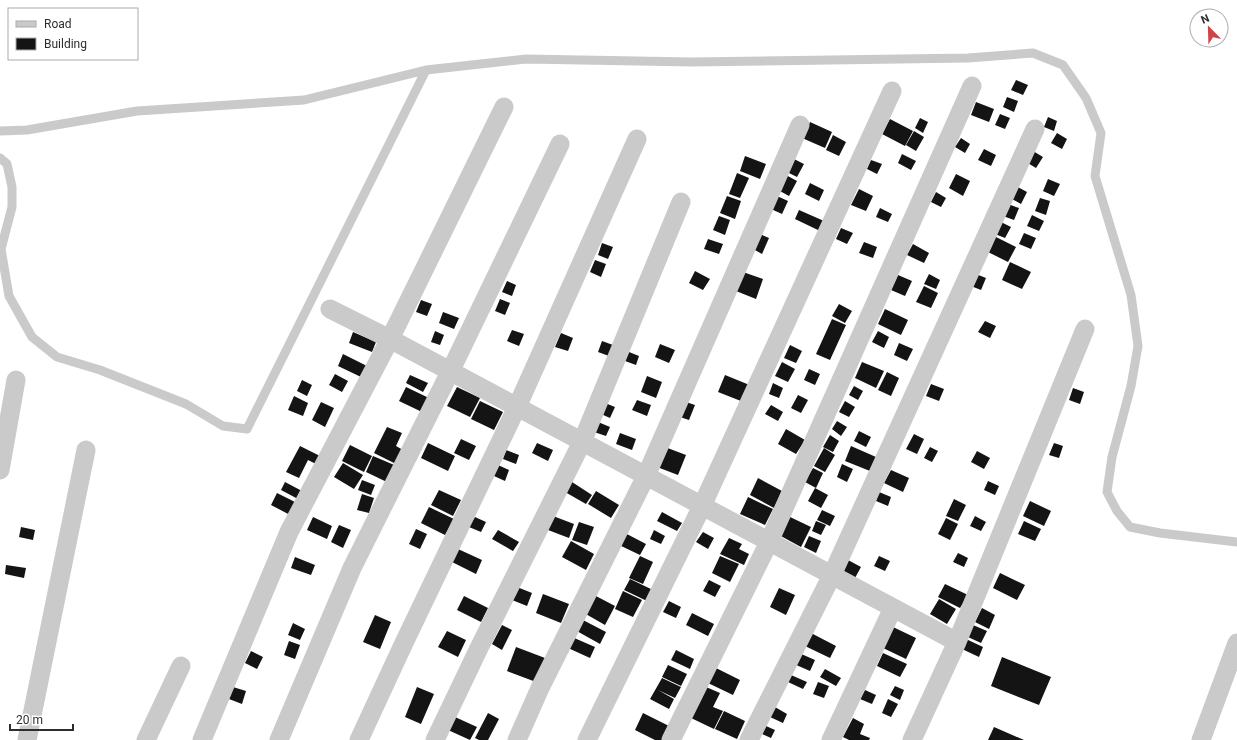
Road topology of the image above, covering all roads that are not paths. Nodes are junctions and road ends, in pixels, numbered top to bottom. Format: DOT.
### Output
graph roads {
  1 [pos="426,70"];
  2 [pos="972,86"];
  3 [pos="892,91"];
  4 [pos="504,107"];
  5 [pos="800,125"];
  6 [pos="1035,129"];
  7 [pos="0,130"];
  8 [pos="637,140"];
  9 [pos="560,144"];
  10 [pos="0,158"];
  11 [pos="681,202"];
  12 [pos="330,308"];
  13 [pos="1085,329"];
  14 [pos="390,339"];
  15 [pos="450,372"];
  16 [pos="16,380"];
  17 [pos="517,407"];
  18 [pos="582,442"];
  19 [pos="86,450"];
  20 [pos="0,470"];
  21 [pos="646,476"];
  22 [pos="702,506"];
  23 [pos="769,542"];
  24 [pos="1237,542"];
  25 [pos="832,575"];
  26 [pos="893,608"];
  27 [pos="957,642"];
  28 [pos="1237,643"];
  29 [pos="181,666"];
  30 [pos="27,740"];
  31 [pos="146,740"];
  32 [pos="202,740"];
  33 [pos="279,740"];
  34 [pos="359,740"];
  35 [pos="435,740"];
  36 [pos="517,740"];
  37 [pos="587,740"];
  38 [pos="671,740"];
  39 [pos="749,740"];
  40 [pos="831,740"];
  41 [pos="912,740"];
  42 [pos="1201,740"];
  1 -- 7 [label="lane"];
  1 -- 10 [label="lane"];
  1 -- 24 [label="lane"];
  2 -- 23 [label="street"];
  3 -- 22 [label="street"];
  4 -- 14 [label="street"];
  5 -- 21 [label="street"];
  6 -- 25 [label="street"];
  8 -- 17 [label="street"];
  9 -- 15 [label="street"];
  11 -- 18 [label="street"];
  12 -- 14 [label="street"];
  13 -- 27 [label="street"];
  14 -- 15 [label="street"];
  14 -- 32 [label="street"];
  15 -- 17 [label="street"];
  15 -- 33 [label="street"];
  16 -- 20 [label="street"];
  17 -- 18 [label="street"];
  17 -- 34 [label="street"];
  18 -- 21 [label="street"];
  18 -- 35 [label="street"];
  19 -- 30 [label="street"];
  21 -- 22 [label="street"];
  21 -- 36 [label="street"];
  22 -- 23 [label="street"];
  22 -- 37 [label="street"];
  23 -- 25 [label="street"];
  23 -- 38 [label="street"];
  25 -- 26 [label="street"];
  25 -- 39 [label="street"];
  26 -- 27 [label="street"];
  26 -- 40 [label="street"];
  27 -- 41 [label="street"];
  28 -- 42 [label="street"];
  29 -- 31 [label="street"];
}
